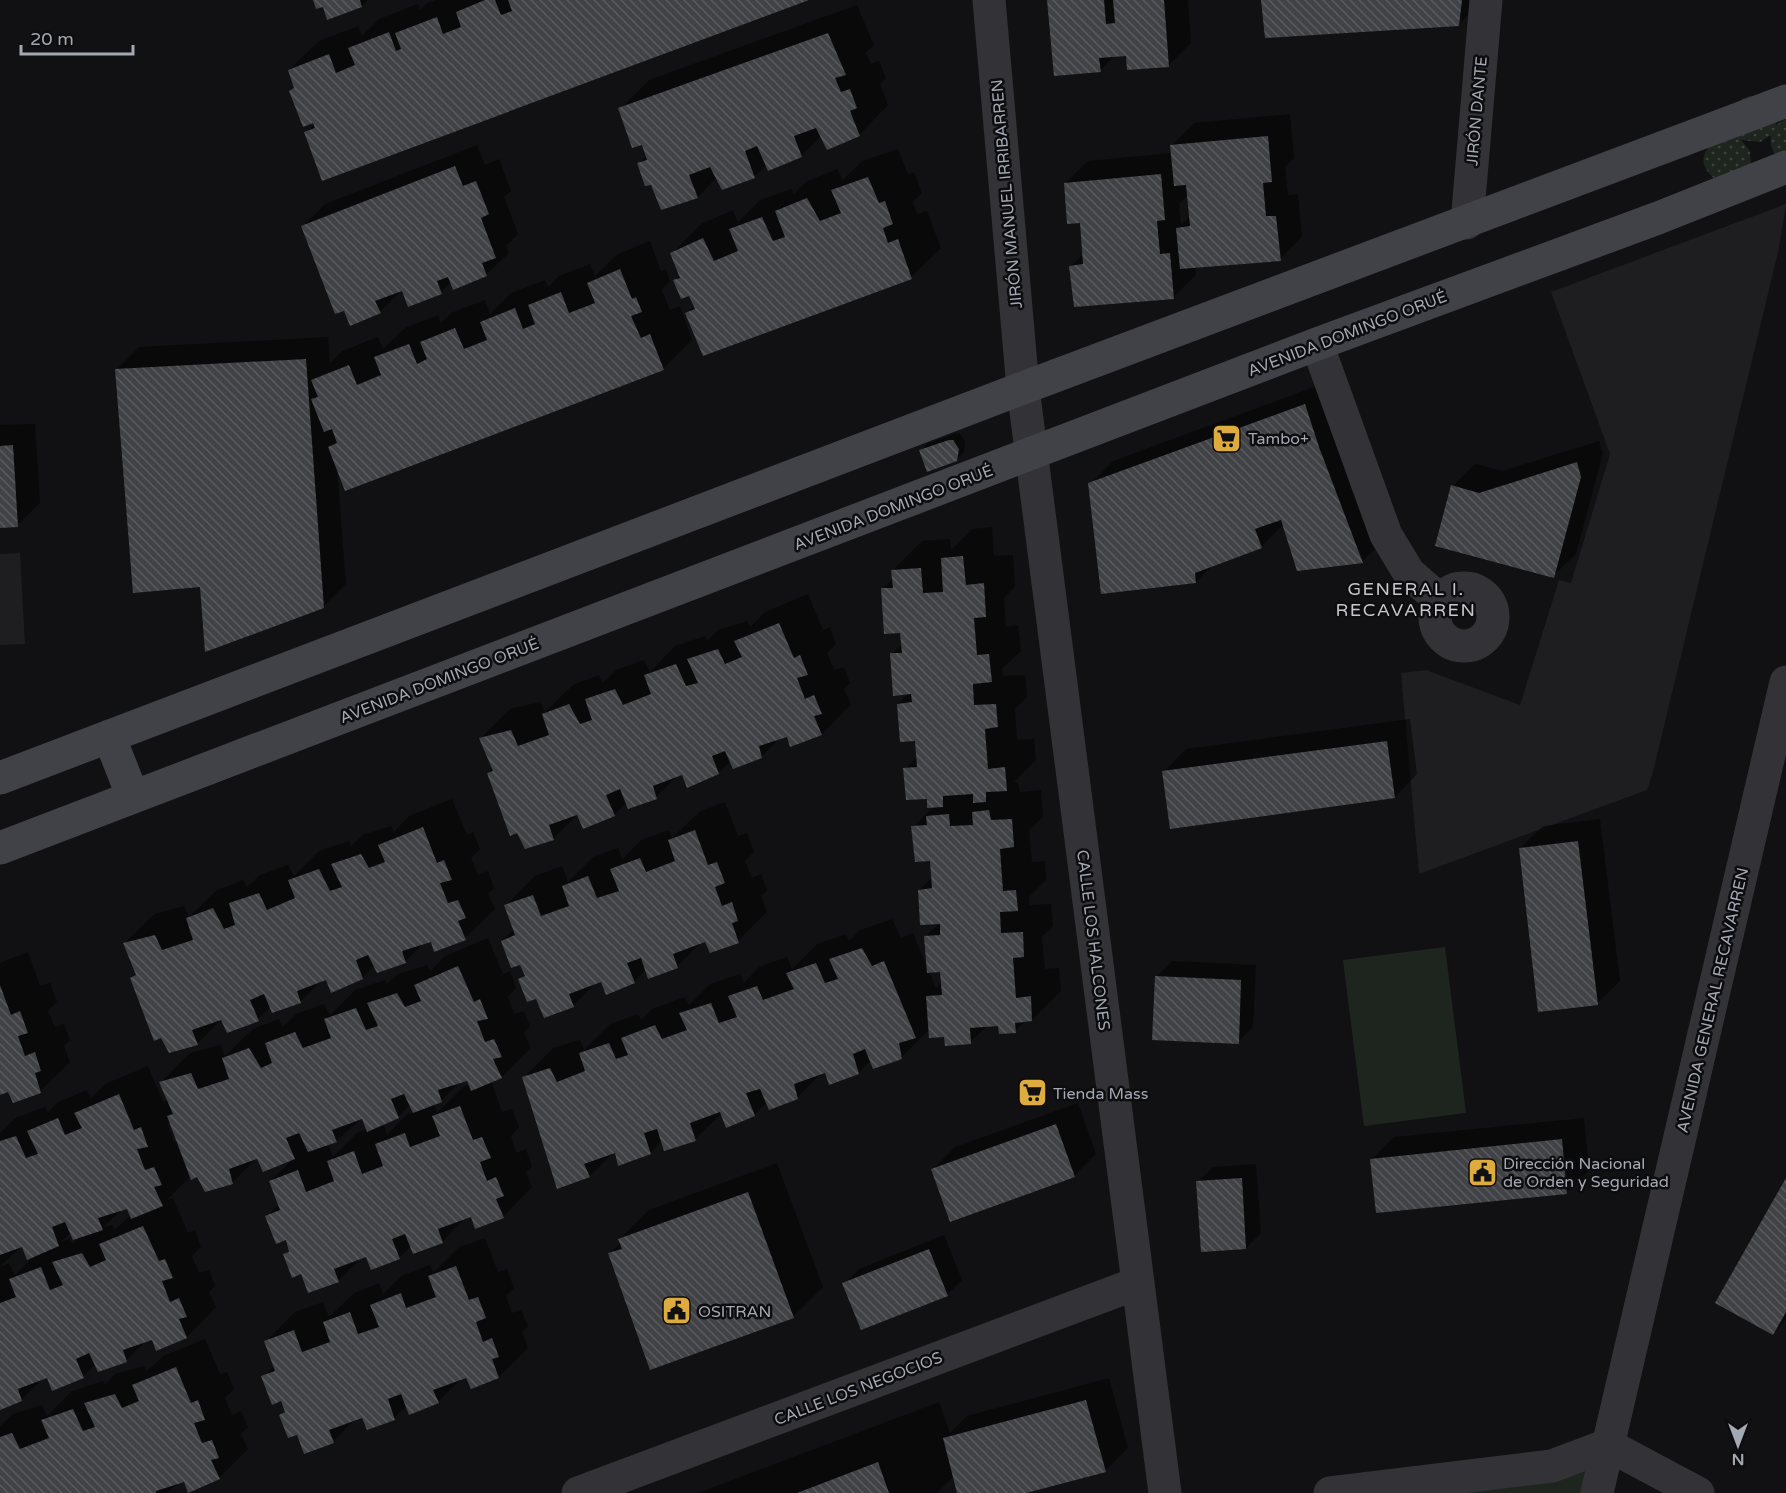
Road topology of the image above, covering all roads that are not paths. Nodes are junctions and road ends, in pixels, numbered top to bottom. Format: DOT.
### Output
graph roads {
  1 [pos="989,0"];
  2 [pos="1486,0"];
  3 [pos="1786,101"];
  4 [pos="1786,167"];
  5 [pos="1467,223"];
  6 [pos="1317,344"];
  7 [pos="1023,388"];
  8 [pos="1031,453"];
  9 [pos="1440,600"];
  10 [pos="1786,682"];
  11 [pos="110,736"];
  12 [pos="0,778"];
  13 [pos="133,797"];
  14 [pos="0,848"];
  15 [pos="1138,1283"];
  16 [pos="1608,1445"];
  17 [pos="578,1493"];
  18 [pos="1165,1493"];
  19 [pos="1330,1493"];
  20 [pos="1597,1493"];
  21 [pos="1698,1493"];
  1 -- 7 [label="street, JIRÓN MANUEL IRRIBARREN"];
  2 -- 5 [label="street, JIRÓN DANTE"];
  3 -- 5 [label="main road"];
  4 -- 6 [label="main road, AVENIDA DOMINGO ORUÉ"];
  5 -- 7 [label="main road"];
  6 -- 8 [label="main road, AVENIDA DOMINGO ORUÉ"];
  6 -- 9 [label="street"];
  7 -- 8 [label="street, CALLE LOS HALCONES"];
  7 -- 11 [label="main road"];
  8 -- 13 [label="main road, AVENIDA DOMINGO ORUÉ"];
  8 -- 15 [label="street, CALLE LOS HALCONES"];
  10 -- 16 [label="street, AVENIDA GENERAL RECAVARREN"];
  11 -- 12 [label="main road"];
  11 -- 13 [label="main road"];
  13 -- 14 [label="main road, AVENIDA DOMINGO ORUÉ"];
  15 -- 17 [label="street, CALLE LOS NEGOCIOS"];
  15 -- 18 [label="street, CALLE LOS HALCONES"];
  16 -- 19 [label="street"];
  16 -- 20 [label="street, AVENIDA GENERAL RECAVARREN"];
  16 -- 21 [label="street"];
}
